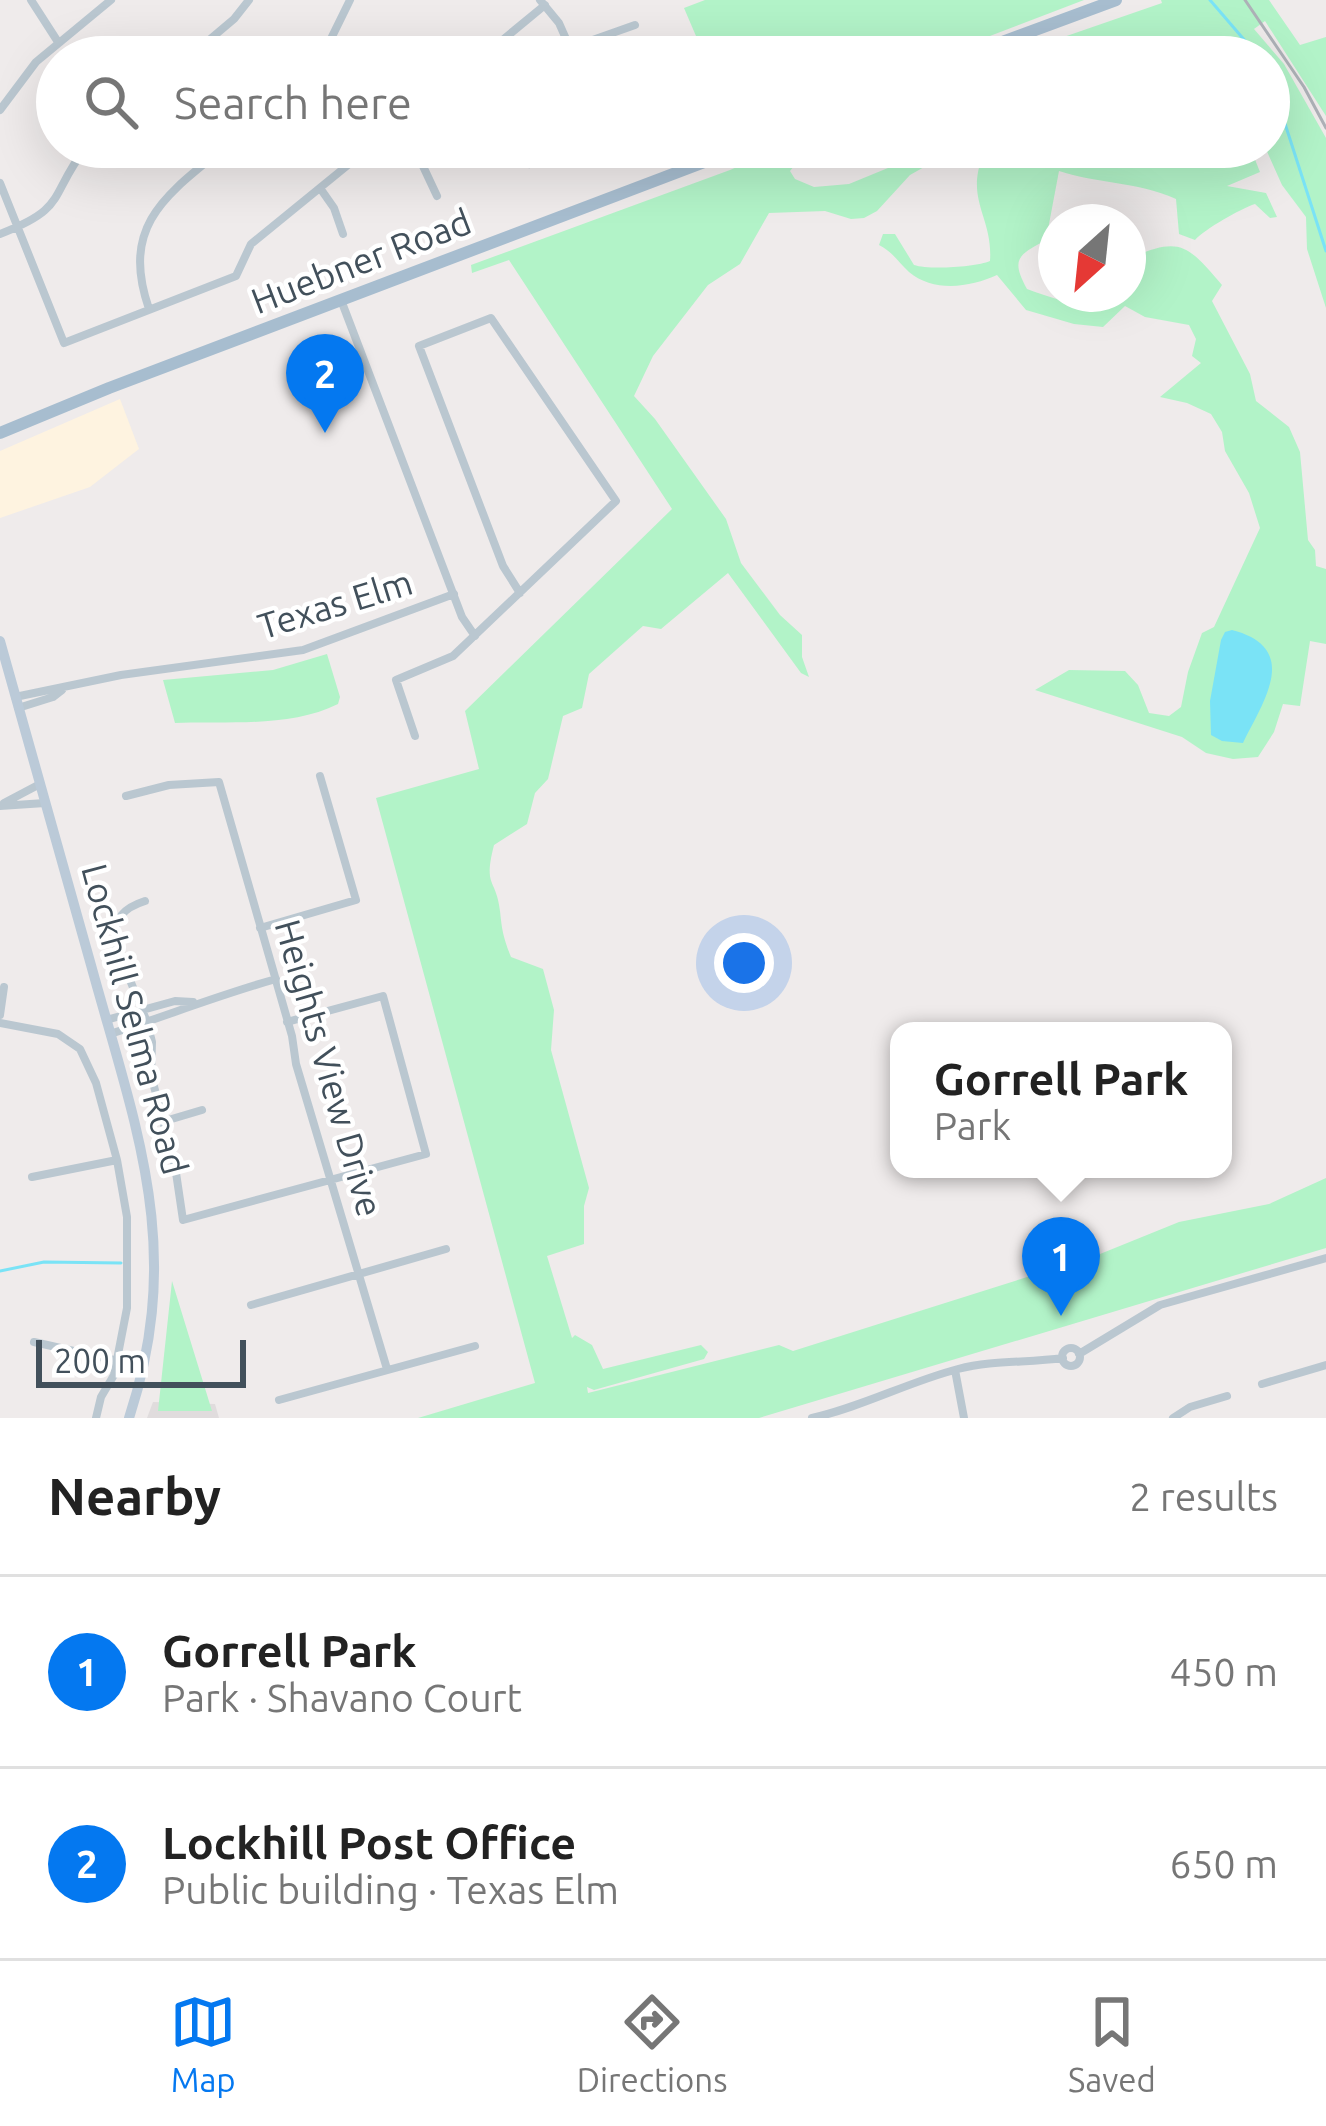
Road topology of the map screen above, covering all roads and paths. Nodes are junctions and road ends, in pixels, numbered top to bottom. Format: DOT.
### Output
graph roads {
  1 [pos="32,0"];
  2 [pos="111,0"];
  3 [pos="249,0"];
  4 [pos="350,0"];
  5 [pos="1116,0"];
  6 [pos="543,3"];
  7 [pos="634,25"];
  8 [pos="54,36"];
  9 [pos="66,36"];
  10 [pos="214,36"];
  11 [pos="335,36"];
  12 [pos="506,36"];
  13 [pos="562,36"];
  14 [pos="610,36"];
  15 [pos="1019,36"];
  16 [pos="36,64"];
  17 [pos="0,110"];
  18 [pos="74,168"];
  19 [pos="199,168"];
  20 [pos="344,168"];
  21 [pos="423,168"];
  22 [pos="689,168"];
  23 [pos="0,183"];
  24 [pos="320,188"];
  25 [pos="436,196"];
  26 [pos="18,227"];
  27 [pos="0,234"];
  28 [pos="343,234"];
  29 [pos="341,300"];
  30 [pos="149,309"];
  31 [pos="0,433"];
  32 [pos="520,593"];
  33 [pos="454,594"];
  34 [pos="476,635"];
  35 [pos="0,640"];
  36 [pos="17,702"];
  37 [pos="415,736"];
  38 [pos="320,776"];
  39 [pos="40,784"];
  40 [pos="126,796"];
  41 [pos="45,803"];
  42 [pos="0,806"];
  43 [pos="145,901"];
  44 [pos="260,928"];
  45 [pos="276,979"];
  46 [pos="4,987"];
  47 [pos="195,1002"];
  48 [pos="144,1010"];
  49 [pos="0,1019"];
  50 [pos="106,1019"];
  51 [pos="148,1022"];
  52 [pos="287,1022"];
  53 [pos="110,1034"];
  54 [pos="202,1110"];
  55 [pos="165,1121"];
  56 [pos="117,1160"];
  57 [pos="32,1178"];
  58 [pos="331,1180"];
  59 [pos="446,1249"];
  60 [pos="1326,1258"];
  61 [pos="361,1274"];
  62 [pos="251,1305"];
  63 [pos="34,1342"];
  64 [pos="475,1346"];
  65 [pos="118,1361"];
  66 [pos="1326,1366"];
  67 [pos="387,1369"];
  68 [pos="956,1370"];
  69 [pos="1262,1384"];
  70 [pos="1227,1396"];
  71 [pos="279,1400"];
  72 [pos="96,1418"];
  73 [pos="129,1418"];
  74 [pos="812,1418"];
  75 [pos="964,1418"];
  76 [pos="1173,1418"];
  1 -- 8 [label="street"];
  2 -- 9 [label="street"];
  3 -- 10 [label="street"];
  4 -- 11 [label="street"];
  5 -- 15 [label="main road"];
  6 -- 12 [label="street"];
  6 -- 13 [label="street"];
  7 -- 14 [label="street"];
  16 -- 17 [label="street"];
  18 -- 26 [label="street"];
  19 -- 30 [label="street"];
  20 -- 24 [label="street"];
  21 -- 25 [label="street"];
  22 -- 29 [label="main road, Huebner Road"];
  23 -- 26 [label="street"];
  24 -- 28 [label="street"];
  24 -- 30 [label="street"];
  26 -- 27 [label="street"];
  26 -- 30 [label="street"];
  29 -- 31 [label="main road, Huebner Road"];
  29 -- 33 [label="street, Texas Elm"];
  32 -- 32 [label="street"];
  32 -- 34 [label="street"];
  33 -- 34 [label="street"];
  33 -- 36 [label="street, Texas Elm"];
  34 -- 37 [label="street"];
  35 -- 36 [label="main road, Lockhill Selma Road"];
  36 -- 39 [label="main road, Lockhill Selma Road"];
  38 -- 44 [label="street"];
  39 -- 41 [label="main road, Lockhill Selma Road"];
  39 -- 42 [label="street"];
  40 -- 44 [label="street, Heights View Drive"];
  41 -- 42 [label="street"];
  41 -- 50 [label="main road, Lockhill Selma Road"];
  43 -- 48 [label="street"];
  44 -- 45 [label="street, Heights View Drive"];
  45 -- 47 [label="street"];
  45 -- 52 [label="street, Heights View Drive"];
  46 -- 49 [label="street"];
  47 -- 48 [label="street"];
  47 -- 51 [label="street"];
  48 -- 50 [label="street"];
  48 -- 51 [label="street"];
  49 -- 56 [label="street"];
  50 -- 53 [label="main road, Lockhill Selma Road"];
  51 -- 53 [label="street"];
  51 -- 55 [label="street"];
  52 -- 58 [label="street, Heights View Drive"];
  52 -- 58 [label="street"];
  53 -- 73 [label="main road, Lockhill Selma Road"];
  54 -- 55 [label="street"];
  55 -- 58 [label="street"];
  56 -- 57 [label="street"];
  56 -- 65 [label="street"];
  58 -- 61 [label="street, Heights View Drive"];
  59 -- 61 [label="street"];
  60 -- 68 [label="street"];
  61 -- 62 [label="street"];
  61 -- 67 [label="street, Heights View Drive"];
  63 -- 65 [label="street"];
  64 -- 67 [label="street"];
  65 -- 72 [label="street"];
  66 -- 69 [label="street"];
  67 -- 71 [label="street"];
  68 -- 74 [label="street"];
  68 -- 75 [label="street"];
  70 -- 76 [label="street"];
}
